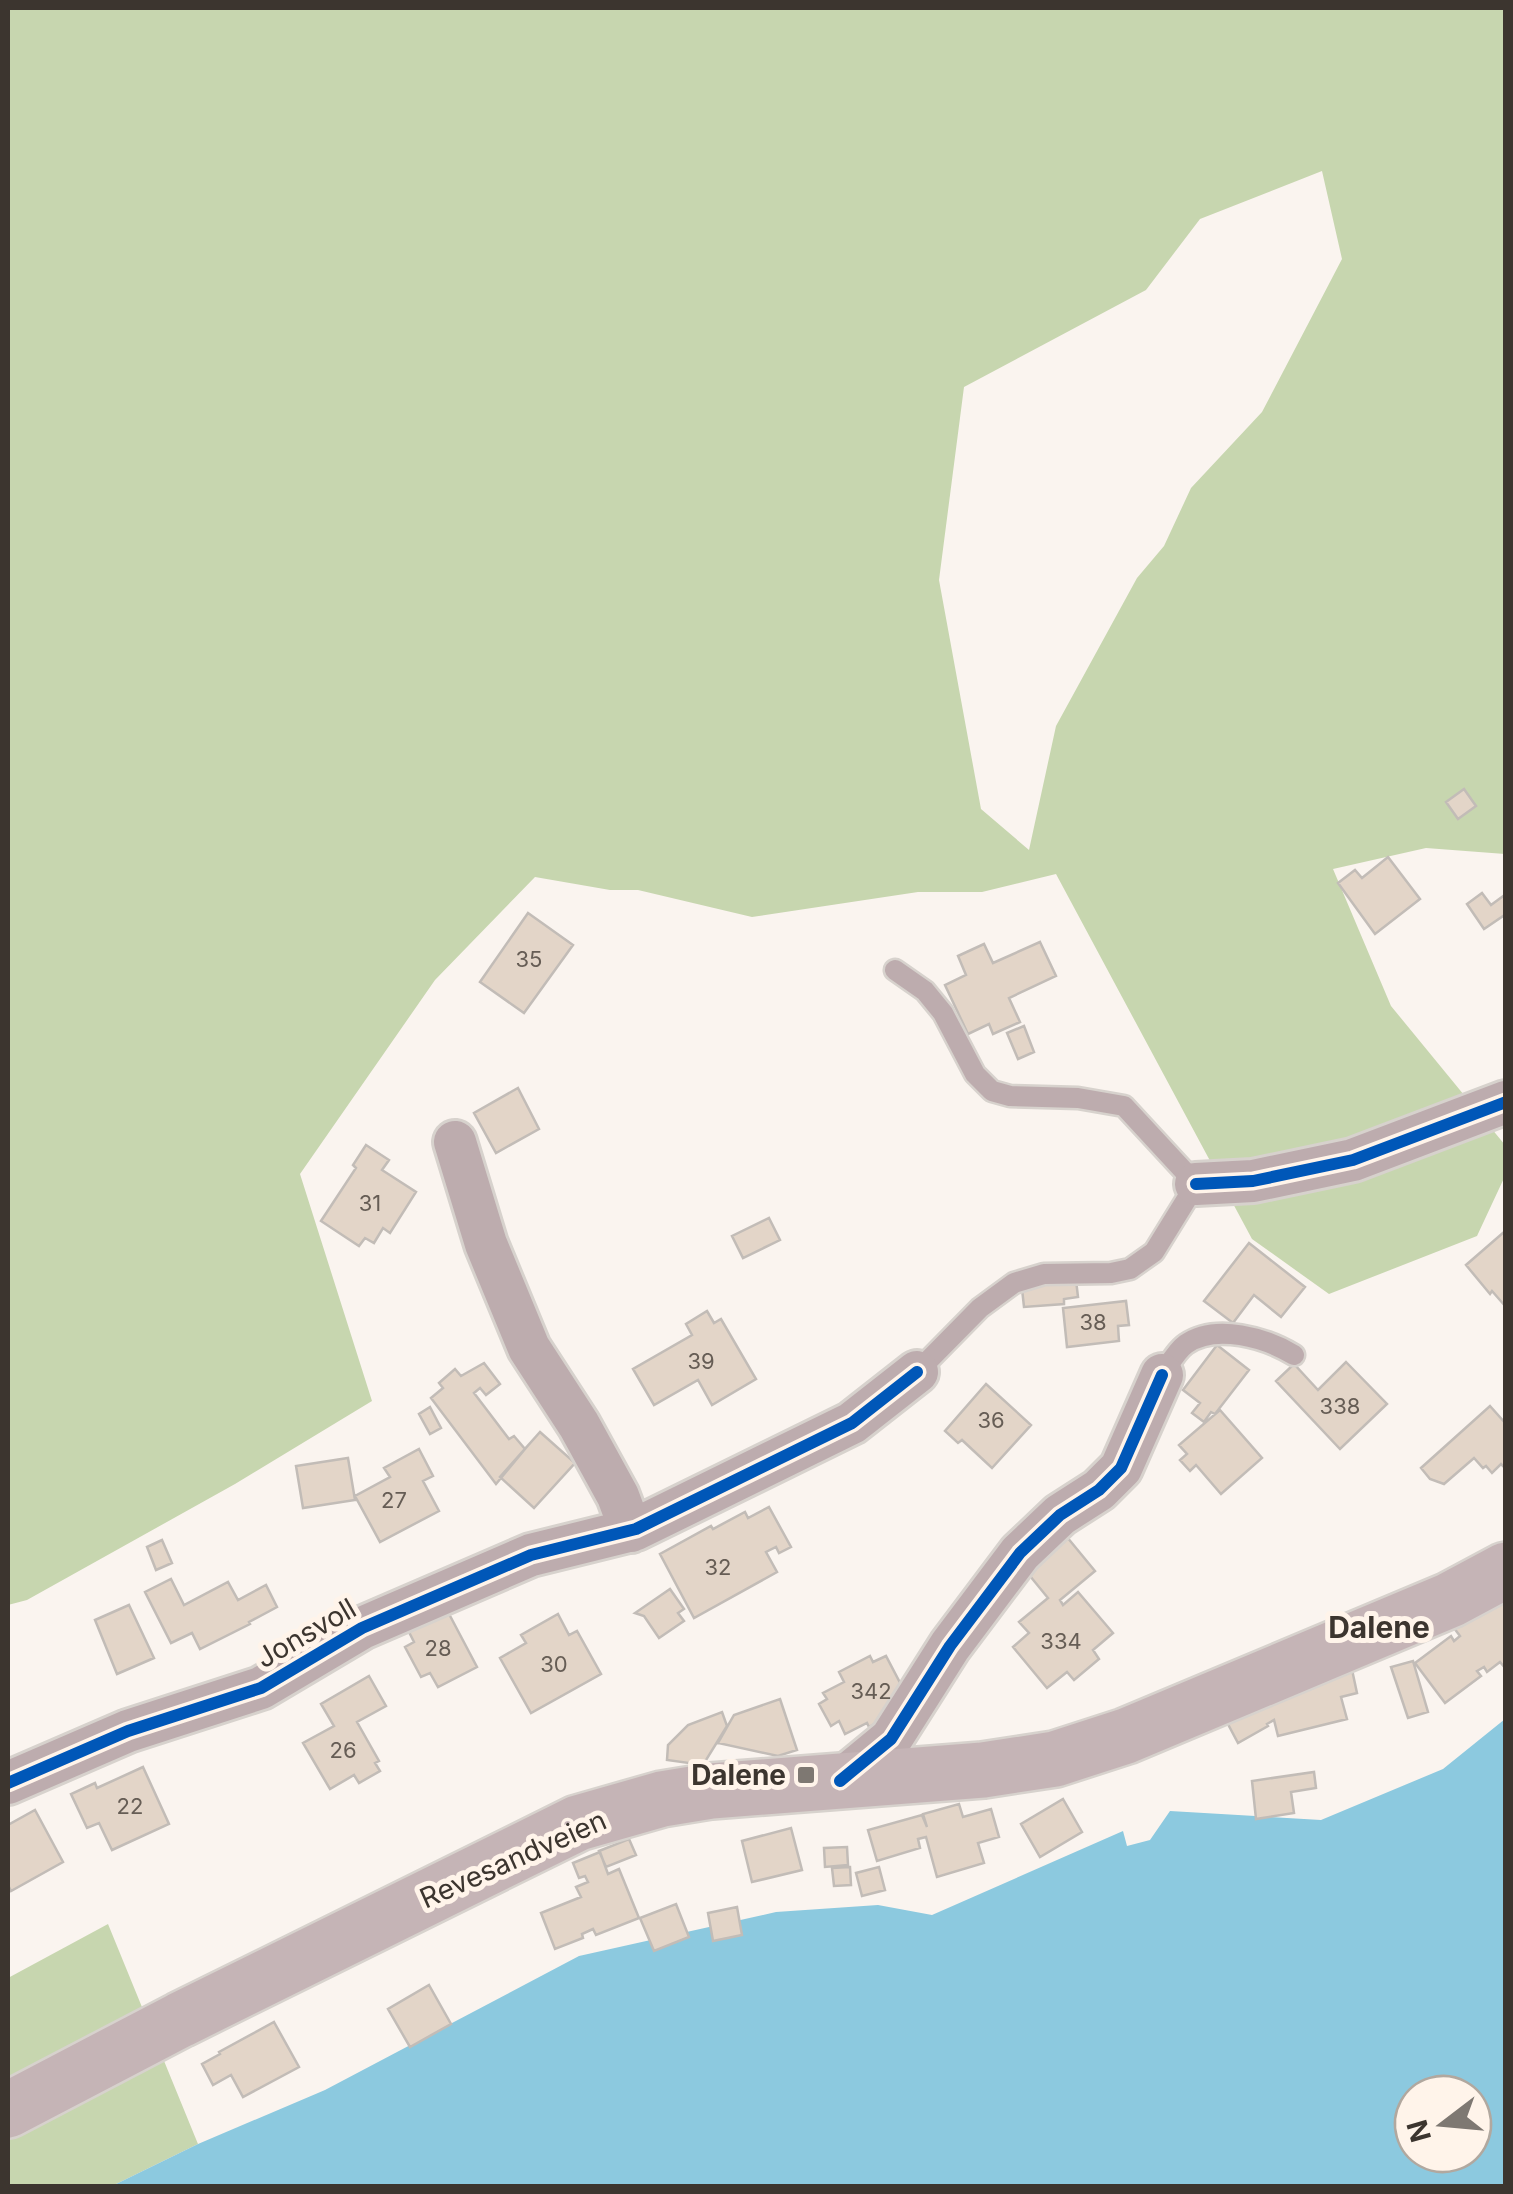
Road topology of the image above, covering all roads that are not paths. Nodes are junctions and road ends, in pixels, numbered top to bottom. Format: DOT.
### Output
graph roads {
  1 [pos="895,970"];
  2 [pos="1506,1102"];
  3 [pos="455,1142"];
  4 [pos="1196,1184"];
  5 [pos="1294,1354"];
  6 [pos="918,1372"];
  7 [pos="1162,1376"];
  8 [pos="631,1531"];
  9 [pos="1506,1570"];
  10 [pos="840,1781"];
  11 [pos="8,1783"];
  12 [pos="8,2110"];
  1 -- 4 [label="lane"];
  2 -- 4 [label="street"];
  3 -- 8 [label="street"];
  4 -- 6 [label="lane"];
  5 -- 7 [label="lane"];
  6 -- 8 [label="street, Jonsvoll"];
  7 -- 10 [label="street"];
  8 -- 11 [label="street, Jonsvoll"];
  9 -- 10 [label="main road, Revesandveien"];
  10 -- 12 [label="main road, Revesandveien"];
}
